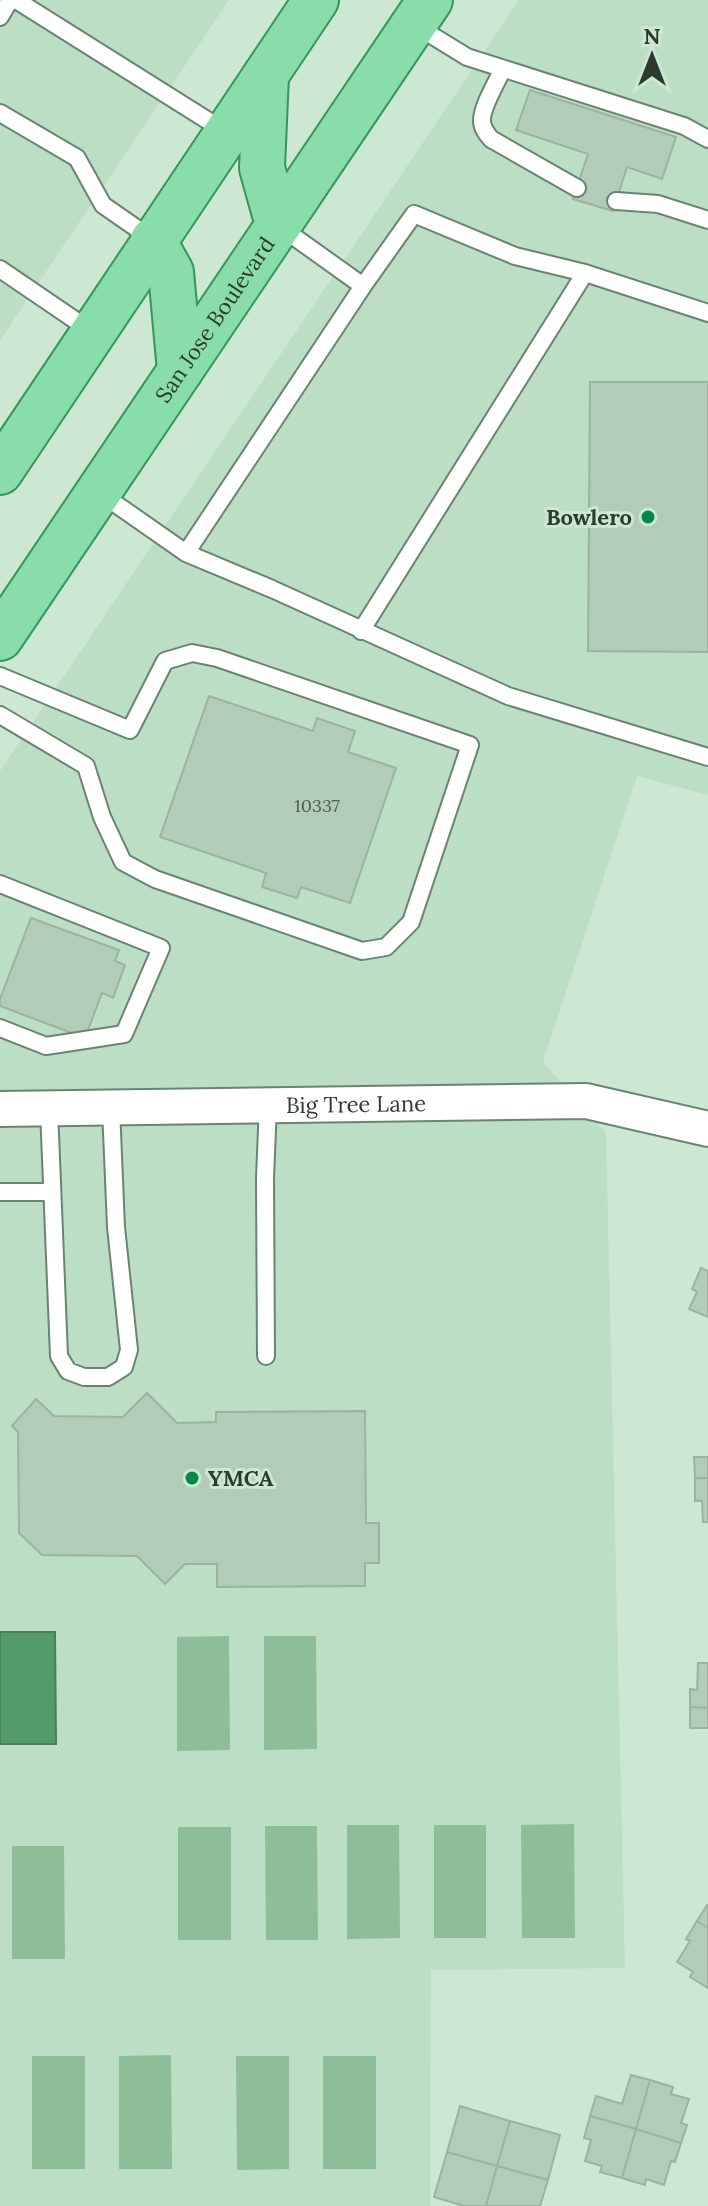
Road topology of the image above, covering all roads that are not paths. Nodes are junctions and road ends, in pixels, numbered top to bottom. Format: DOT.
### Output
graph roads {
  1 [pos="10,0"];
  2 [pos="16,0"];
  3 [pos="316,0"];
  4 [pos="422,12"];
  5 [pos="0,17"];
  6 [pos="503,69"];
  7 [pos="266,75"];
  8 [pos="0,113"];
  9 [pos="227,132"];
  10 [pos="708,139"];
  11 [pos="577,188"];
  12 [pos="616,201"];
  13 [pos="708,220"];
  14 [pos="278,225"];
  15 [pos="153,240"];
  16 [pos="0,269"];
  17 [pos="585,273"];
  18 [pos="363,286"];
  19 [pos="708,313"];
  20 [pos="93,332"];
  21 [pos="180,371"];
  22 [pos="0,472"];
  23 [pos="98,492"];
  24 [pos="186,553"];
  25 [pos="361,631"];
  26 [pos="0,638"];
  27 [pos="0,676"];
  28 [pos="0,715"];
  29 [pos="708,757"];
  30 [pos="0,884"];
  31 [pos="0,1028"];
  32 [pos="268,1105"];
  33 [pos="111,1108"];
  34 [pos="0,1109"];
  35 [pos="49,1109"];
  36 [pos="708,1129"];
  37 [pos="0,1192"];
  38 [pos="52,1192"];
  39 [pos="266,1356"];
  1 -- 5 [label="lane"];
  2 -- 9 [label="lane"];
  3 -- 7 [label="main road"];
  4 -- 6 [label="lane"];
  4 -- 14 [label="main road, San Jose Boulevard"];
  6 -- 10 [label="lane"];
  6 -- 11 [label="lane"];
  7 -- 9 [label="main road"];
  7 -- 14 [label="main road"];
  8 -- 15 [label="lane"];
  9 -- 15 [label="main road"];
  12 -- 13 [label="lane"];
  14 -- 18 [label="lane"];
  14 -- 21 [label="main road, San Jose Boulevard"];
  15 -- 20 [label="main road"];
  15 -- 21 [label="main road"];
  16 -- 20 [label="lane"];
  17 -- 18 [label="lane"];
  17 -- 19 [label="lane"];
  17 -- 25 [label="lane"];
  18 -- 24 [label="lane"];
  20 -- 22 [label="main road"];
  21 -- 23 [label="main road, San Jose Boulevard"];
  23 -- 24 [label="lane"];
  23 -- 26 [label="main road, San Jose Boulevard"];
  24 -- 25 [label="lane"];
  25 -- 29 [label="lane"];
  27 -- 28 [label="lane"];
  30 -- 31 [label="lane"];
  32 -- 33 [label="street, Big Tree Lane"];
  32 -- 36 [label="street, Big Tree Lane"];
  32 -- 39 [label="lane"];
  33 -- 35 [label="street, Big Tree Lane"];
  33 -- 38 [label="lane"];
  34 -- 35 [label="street, Big Tree Lane"];
  35 -- 38 [label="lane"];
  37 -- 38 [label="lane"];
}
